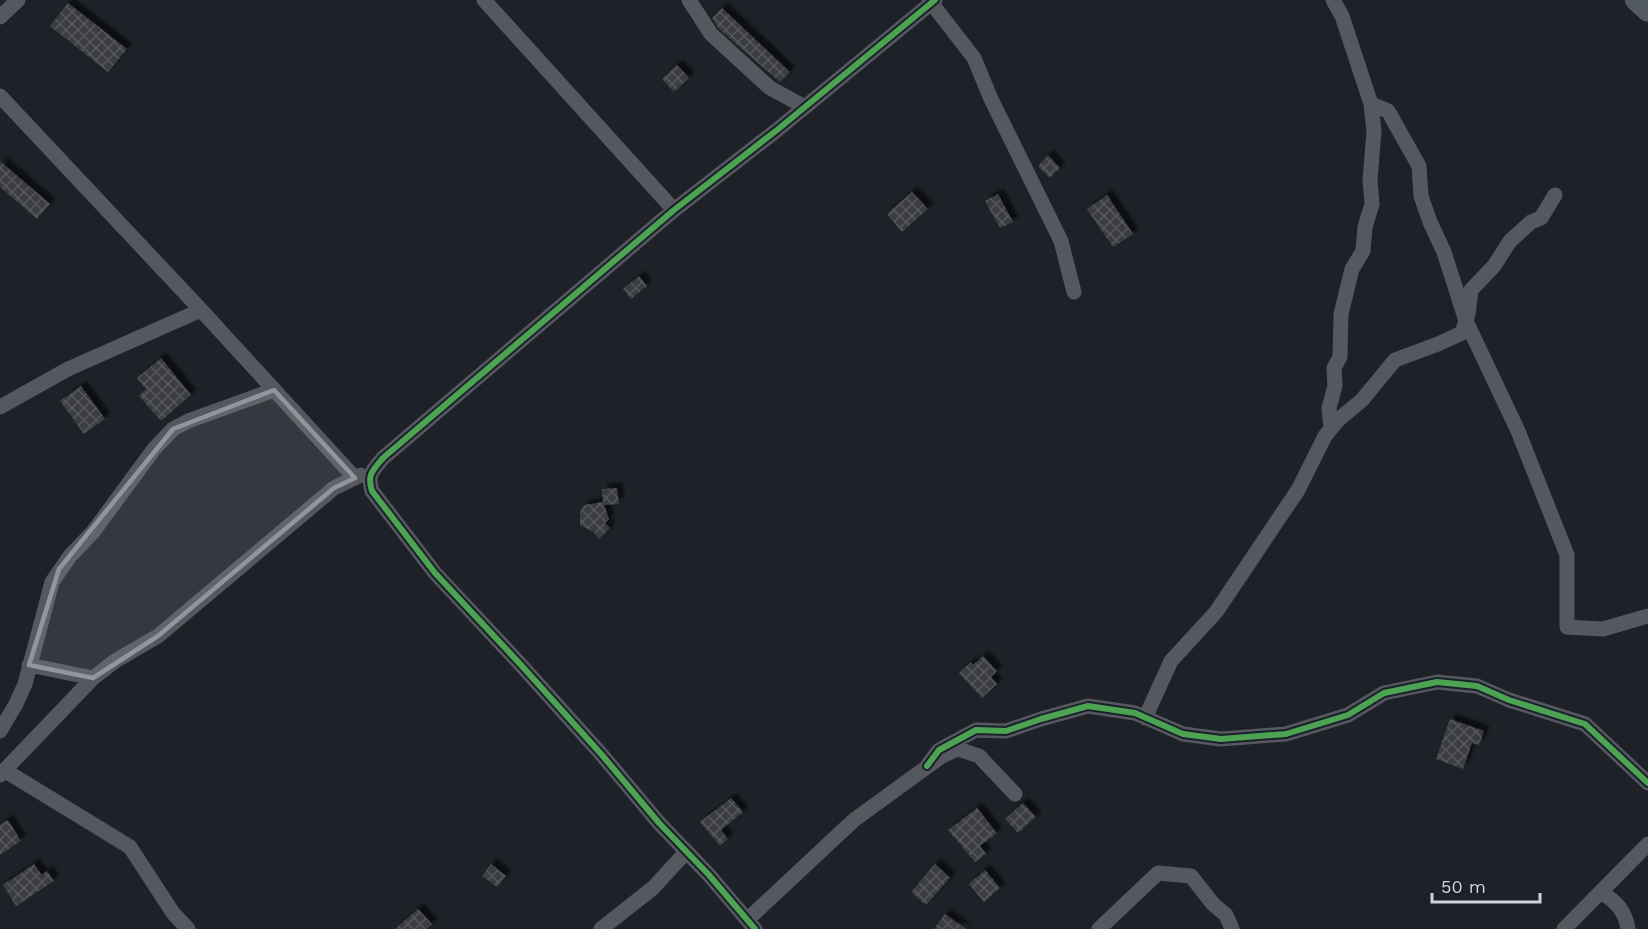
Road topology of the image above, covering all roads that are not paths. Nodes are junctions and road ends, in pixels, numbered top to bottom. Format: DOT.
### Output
graph roads {
  1 [pos="18,0"];
  2 [pos="484,0"];
  3 [pos="689,0"];
  4 [pos="1334,0"];
  5 [pos="1636,0"];
  6 [pos="932,1"];
  7 [pos="1648,11"];
  8 [pos="0,17"];
  9 [pos="0,96"];
  10 [pos="1371,104"];
  11 [pos="805,107"];
  12 [pos="1555,195"];
  13 [pos="674,210"];
  14 [pos="1074,292"];
  15 [pos="201,310"];
  16 [pos="1466,321"];
  17 [pos="274,390"];
  18 [pos="1,411"];
  19 [pos="1331,429"];
  20 [pos="372,470"];
  21 [pos="355,478"];
  22 [pos="1648,616"];
  23 [pos="29,665"];
  24 [pos="93,678"];
  25 [pos="1145,718"];
  26 [pos="0,731"];
  27 [pos="927,766"];
  28 [pos="2,773"];
  29 [pos="1648,783"];
  30 [pos="1015,794"];
  31 [pos="1648,844"];
  32 [pos="686,852"];
  33 [pos="1602,893"];
  34 [pos="751,924"];
  35 [pos="181,927"];
  36 [pos="601,929"];
  37 [pos="1099,929"];
  38 [pos="1232,929"];
  39 [pos="1564,929"];
  40 [pos="1628,929"];
  1 -- 8 [label="street"];
  2 -- 13 [label="street"];
  3 -- 11 [label="street"];
  4 -- 10 [label="street"];
  5 -- 7 [label="highway"];
  6 -- 11 [label="street"];
  6 -- 14 [label="street"];
  9 -- 15 [label="street"];
  10 -- 16 [label="street"];
  10 -- 19 [label="street"];
  11 -- 13 [label="street"];
  12 -- 16 [label="street"];
  13 -- 20 [label="street"];
  15 -- 17 [label="street"];
  15 -- 18 [label="street"];
  16 -- 19 [label="street"];
  16 -- 22 [label="street"];
  17 -- 21 [label="street"];
  17 -- 23 [label="street"];
  19 -- 25 [label="street"];
  20 -- 21 [label="street"];
  20 -- 32 [label="street"];
  21 -- 24 [label="street"];
  23 -- 24 [label="street"];
  23 -- 26 [label="street"];
  24 -- 28 [label="street"];
  25 -- 27 [label="street"];
  25 -- 29 [label="street"];
  27 -- 30 [label="street"];
  27 -- 34 [label="street"];
  28 -- 35 [label="street"];
  31 -- 33 [label="street"];
  32 -- 34 [label="street"];
  32 -- 36 [label="street"];
  33 -- 39 [label="street"];
  33 -- 40 [label="street"];
  37 -- 38 [label="street"];
}
